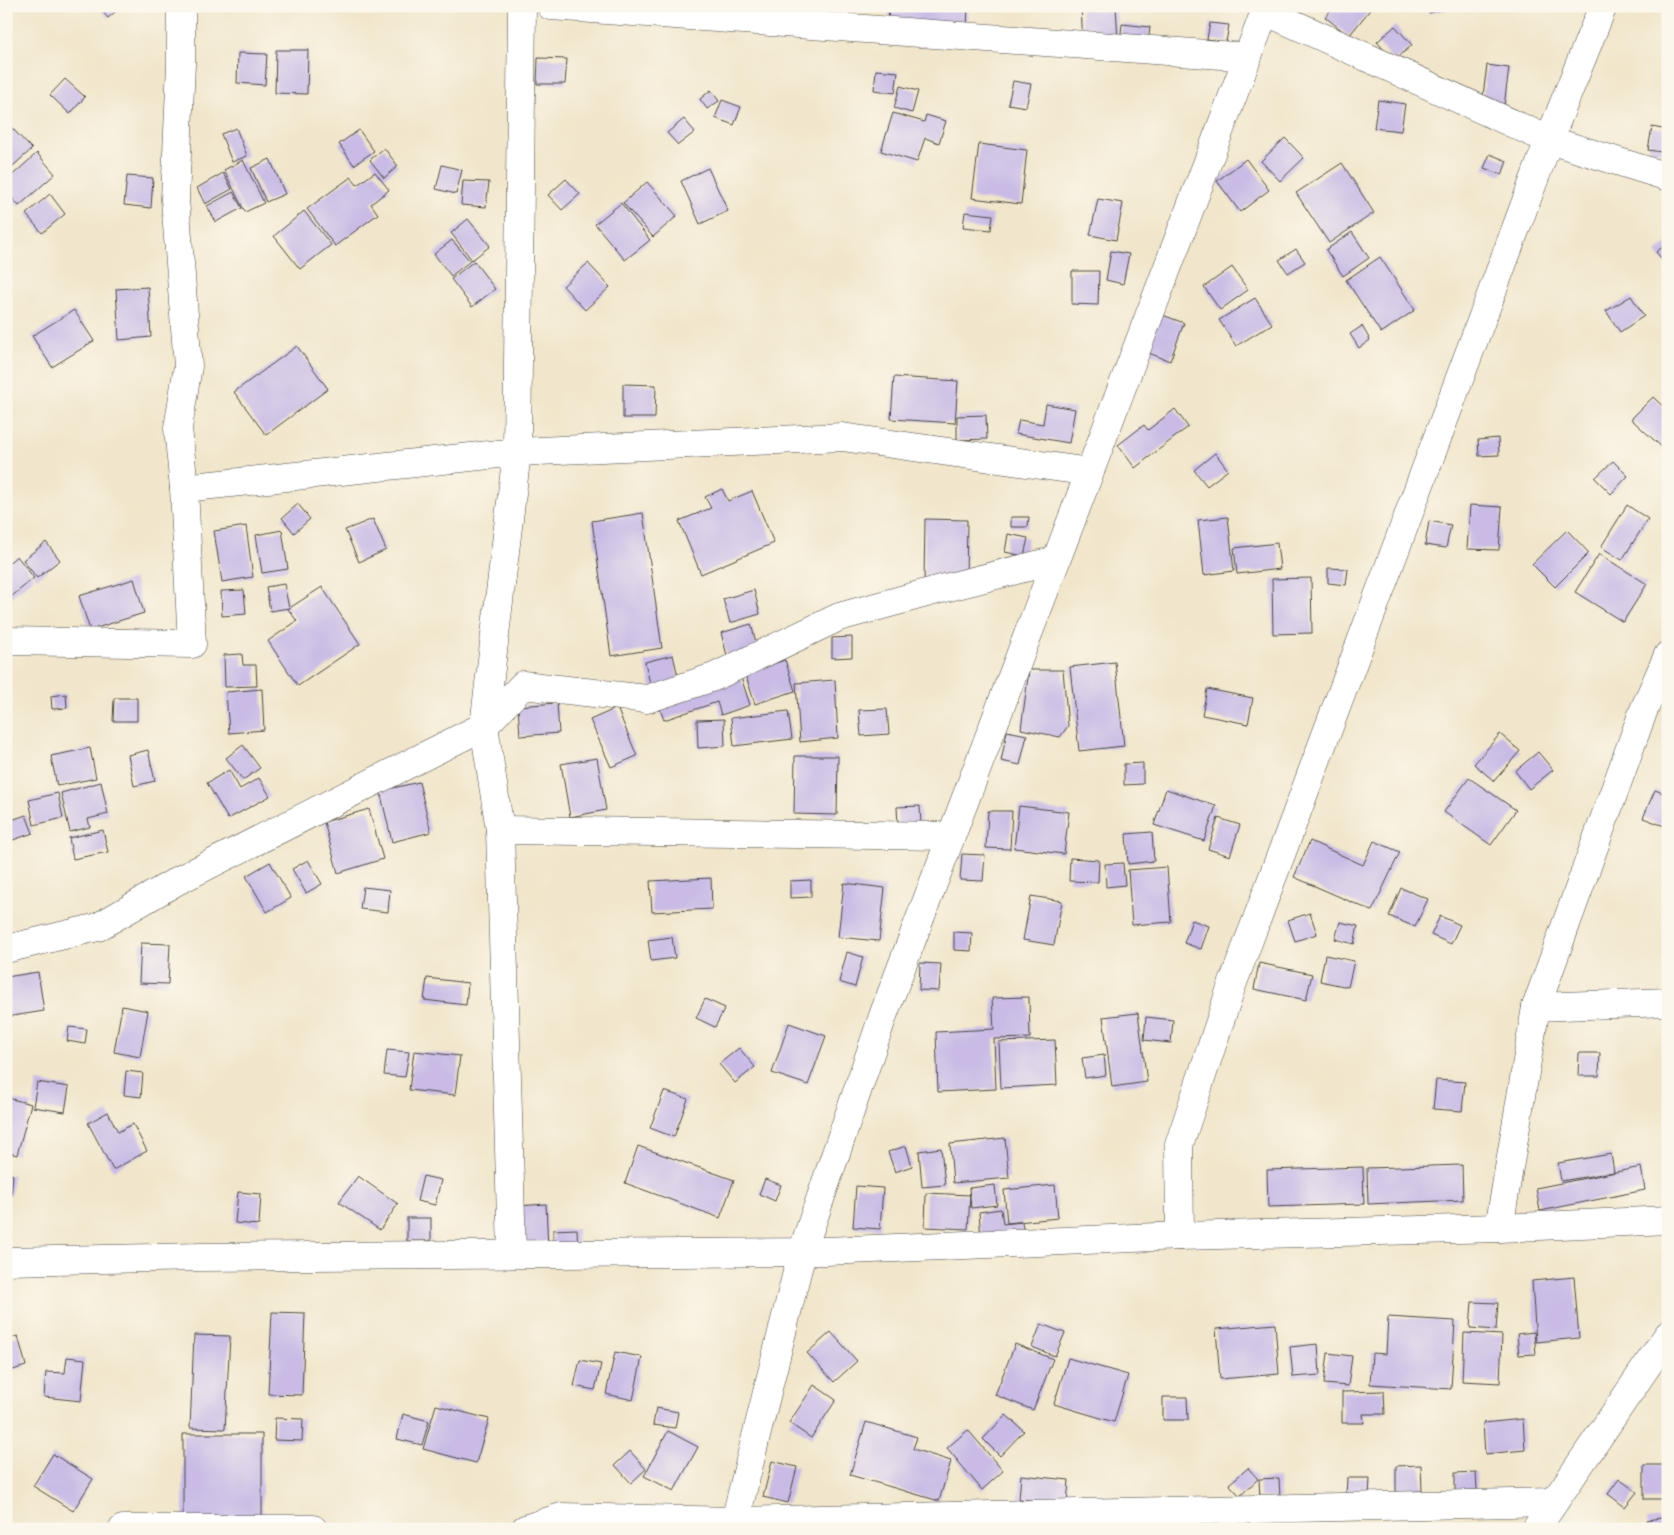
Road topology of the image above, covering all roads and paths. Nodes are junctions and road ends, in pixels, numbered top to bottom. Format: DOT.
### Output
graph roads {
  1 [pos="181,6"];
  2 [pos="522,6"];
  3 [pos="550,6"];
  4 [pos="1603,6"];
  5 [pos="1266,9"];
  6 [pos="1248,57"];
  7 [pos="1549,140"];
  8 [pos="1668,177"];
  9 [pos="517,452"];
  10 [pos="1090,472"];
  11 [pos="184,488"];
  12 [pos="1056,560"];
  13 [pos="6,641"];
  14 [pos="1668,655"];
  15 [pos="484,726"];
  16 [pos="500,830"];
  17 [pos="951,836"];
  18 [pos="6,949"];
  19 [pos="1668,1002"];
  20 [pos="1536,1007"];
  21 [pos="1668,1220"];
  22 [pos="1499,1228"];
  23 [pos="1180,1236"];
  24 [pos="802,1252"];
  25 [pos="512,1254"];
  26 [pos="6,1261"];
  27 [pos="1668,1335"];
  28 [pos="1554,1502"];
  29 [pos="734,1525"];
  30 [pos="123,1529"];
  31 [pos="313,1529"];
  32 [pos="524,1529"];
  33 [pos="1536,1529"];
  1 -- 11 [label="street"];
  2 -- 9 [label="street"];
  3 -- 6 [label="street"];
  4 -- 7 [label="street"];
  5 -- 6 [label="street"];
  5 -- 7 [label="street"];
  6 -- 10 [label="street"];
  7 -- 8 [label="street"];
  7 -- 23 [label="street"];
  9 -- 10 [label="street"];
  9 -- 11 [label="street"];
  9 -- 15 [label="street"];
  10 -- 12 [label="street"];
  11 -- 13 [label="street"];
  12 -- 15 [label="street"];
  12 -- 17 [label="street"];
  14 -- 20 [label="street"];
  15 -- 16 [label="street"];
  15 -- 18 [label="street"];
  16 -- 17 [label="street"];
  16 -- 25 [label="street"];
  17 -- 24 [label="street"];
  19 -- 20 [label="street"];
  20 -- 22 [label="street"];
  21 -- 22 [label="street"];
  22 -- 23 [label="street"];
  23 -- 24 [label="street"];
  24 -- 25 [label="street"];
  24 -- 29 [label="street"];
  25 -- 26 [label="street"];
  27 -- 28 [label="street"];
  28 -- 29 [label="street"];
  28 -- 33 [label="street"];
  29 -- 32 [label="street"];
  30 -- 31 [label="street"];
}
